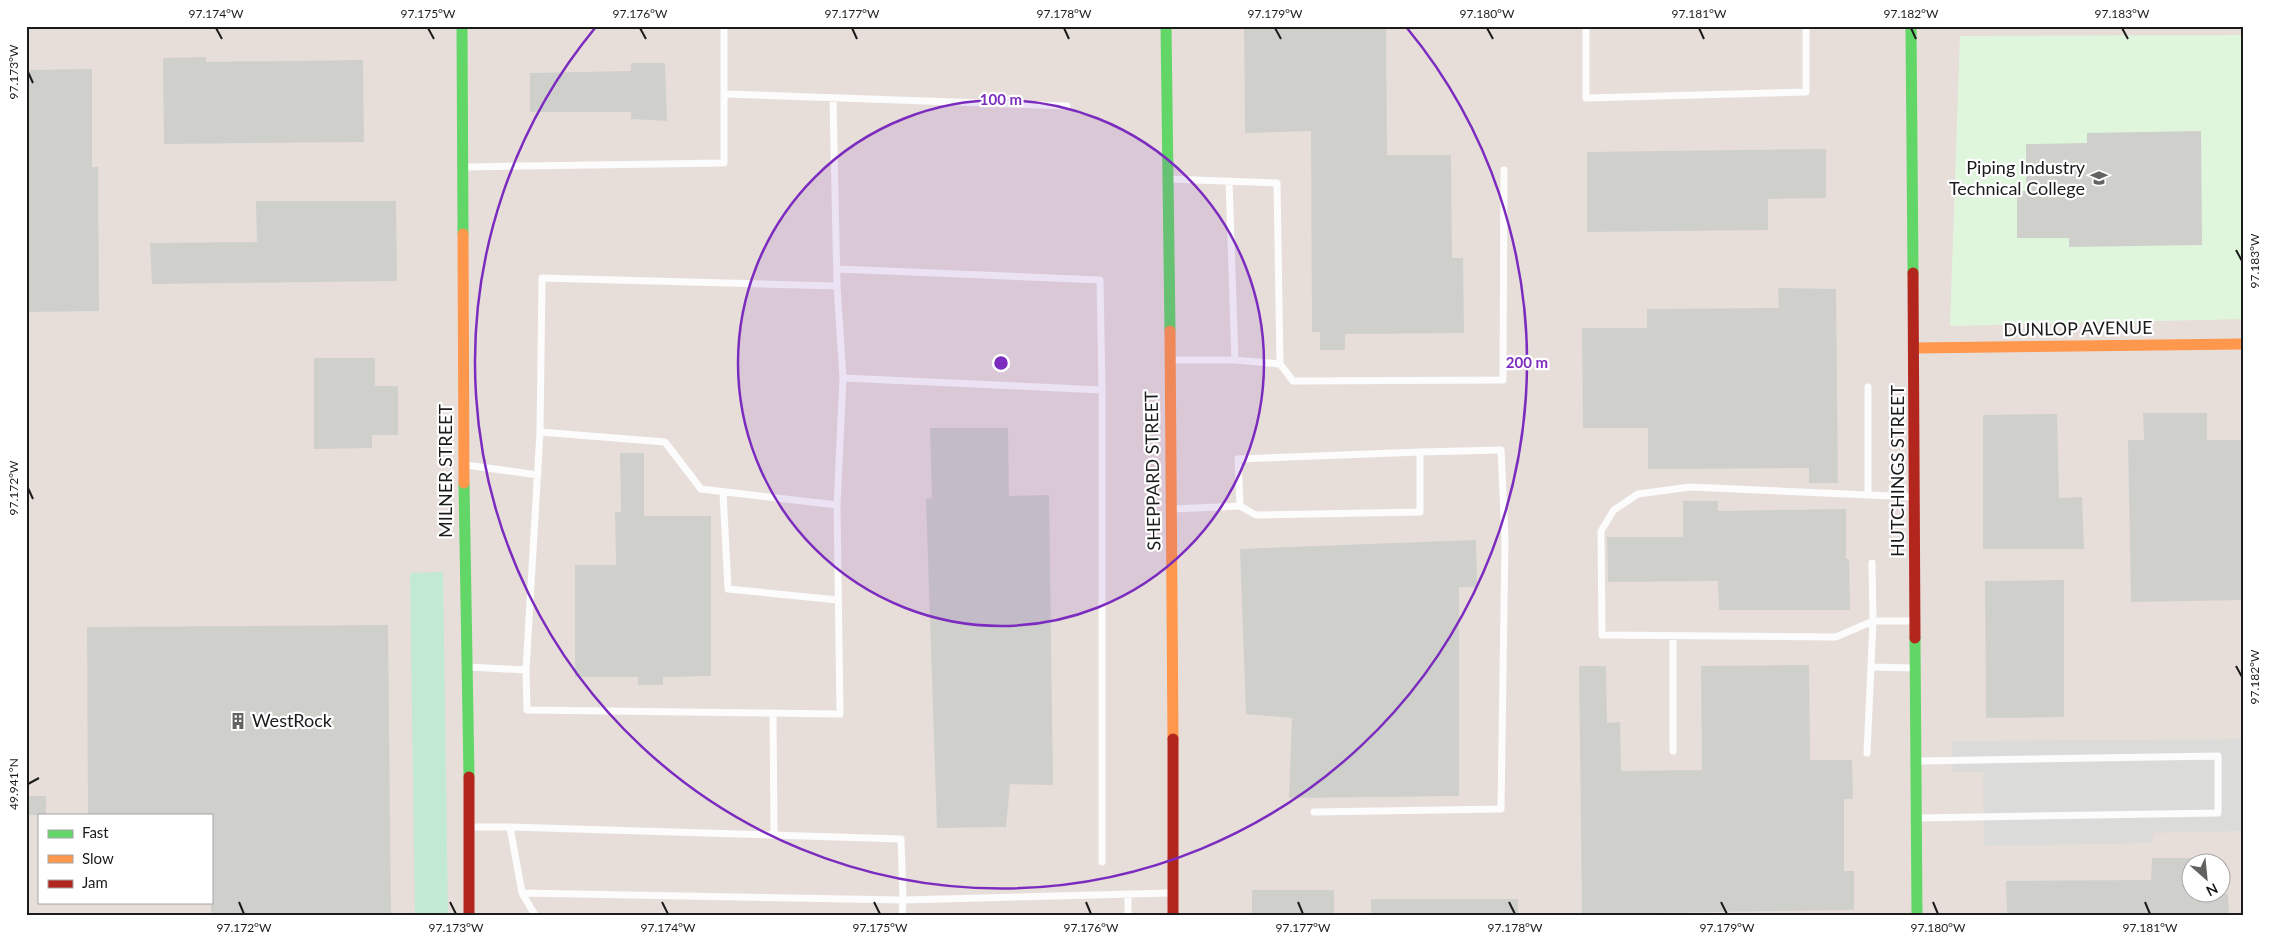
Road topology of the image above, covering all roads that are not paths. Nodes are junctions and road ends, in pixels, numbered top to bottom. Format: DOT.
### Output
graph roads {
  1 [pos="462,26"];
  2 [pos="724,26"];
  3 [pos="1166,26"];
  4 [pos="1586,26"];
  5 [pos="1806,26"];
  6 [pos="1911,26"];
  7 [pos="725,94"];
  8 [pos="833,99"];
  9 [pos="1066,106"];
  10 [pos="462,167"];
  11 [pos="1504,170"];
  12 [pos="1167,179"];
  13 [pos="1229,181"];
  14 [pos="837,268"];
  15 [pos="837,286"];
  16 [pos="2243,344"];
  17 [pos="1914,348"];
  18 [pos="1169,360"];
  19 [pos="1235,360"];
  20 [pos="1280,364"];
  21 [pos="843,378"];
  22 [pos="1868,387"];
  23 [pos="1102,390"];
  24 [pos="540,432"];
  25 [pos="1420,452"];
  26 [pos="464,464"];
  27 [pos="538,475"];
  28 [pos="723,492"];
  29 [pos="1868,495"];
  30 [pos="1916,497"];
  31 [pos="837,505"];
  32 [pos="1240,506"];
  33 [pos="1172,509"];
  34 [pos="1872,563"];
  35 [pos="838,600"];
  36 [pos="1873,621"];
  37 [pos="1916,621"];
  38 [pos="1673,637"];
  39 [pos="466,667"];
  40 [pos="1871,667"];
  41 [pos="1916,668"];
  42 [pos="526,670"];
  43 [pos="773,713"];
  44 [pos="1673,751"];
  45 [pos="1867,753"];
  46 [pos="1917,762"];
  47 [pos="1314,812"];
  48 [pos="1916,818"];
  49 [pos="470,827"];
  50 [pos="510,827"];
  51 [pos="774,834"];
  52 [pos="1102,862"];
  53 [pos="522,893"];
  54 [pos="1173,893"];
  55 [pos="1128,895"];
  56 [pos="903,900"];
  57 [pos="469,915"];
  58 [pos="535,915"];
  59 [pos="902,915"];
  60 [pos="1128,915"];
  61 [pos="1173,915"];
  62 [pos="1917,915"];
  1 -- 10 [label="street, MILNER STREET"];
  2 -- 7 [label="lane"];
  3 -- 12 [label="street, SHEPPARD STREET"];
  4 -- 5 [label="lane"];
  6 -- 17 [label="street, HUTCHINGS STREET"];
  7 -- 8 [label="lane"];
  7 -- 10 [label="lane"];
  8 -- 9 [label="lane"];
  8 -- 14 [label="lane"];
  10 -- 26 [label="street, MILNER STREET"];
  11 -- 20 [label="lane"];
  12 -- 13 [label="lane"];
  12 -- 18 [label="street, SHEPPARD STREET"];
  13 -- 19 [label="lane"];
  13 -- 20 [label="lane"];
  14 -- 15 [label="lane"];
  14 -- 23 [label="lane"];
  15 -- 21 [label="lane"];
  15 -- 24 [label="lane"];
  16 -- 17 [label="street, DUNLOP AVENUE"];
  17 -- 30 [label="street, HUTCHINGS STREET"];
  18 -- 19 [label="lane"];
  18 -- 33 [label="street, SHEPPARD STREET"];
  19 -- 20 [label="lane"];
  21 -- 23 [label="lane"];
  21 -- 31 [label="lane"];
  22 -- 29 [label="lane"];
  23 -- 52 [label="lane"];
  24 -- 27 [label="lane"];
  24 -- 28 [label="lane"];
  25 -- 32 [label="lane"];
  25 -- 32 [label="lane"];
  25 -- 47 [label="lane"];
  26 -- 27 [label="lane"];
  26 -- 39 [label="street, MILNER STREET"];
  27 -- 42 [label="lane"];
  28 -- 31 [label="lane"];
  28 -- 35 [label="lane"];
  29 -- 30 [label="lane"];
  29 -- 38 [label="lane"];
  30 -- 37 [label="street, HUTCHINGS STREET"];
  31 -- 35 [label="lane"];
  32 -- 33 [label="lane"];
  33 -- 54 [label="street, SHEPPARD STREET"];
  34 -- 36 [label="lane"];
  35 -- 43 [label="lane"];
  36 -- 37 [label="lane"];
  36 -- 38 [label="lane"];
  36 -- 40 [label="lane"];
  37 -- 41 [label="street, HUTCHINGS STREET"];
  38 -- 44 [label="lane"];
  39 -- 42 [label="lane"];
  39 -- 49 [label="street, MILNER STREET"];
  40 -- 41 [label="lane"];
  40 -- 45 [label="lane"];
  41 -- 46 [label="street, HUTCHINGS STREET"];
  42 -- 43 [label="lane"];
  43 -- 51 [label="lane"];
  46 -- 48 [label="street, HUTCHINGS STREET"];
  46 -- 48 [label="lane"];
  48 -- 62 [label="street, HUTCHINGS STREET"];
  49 -- 50 [label="lane"];
  49 -- 57 [label="street, MILNER STREET"];
  50 -- 51 [label="lane"];
  50 -- 53 [label="lane"];
  51 -- 56 [label="lane"];
  53 -- 56 [label="lane"];
  53 -- 58 [label="lane"];
  54 -- 55 [label="lane"];
  54 -- 61 [label="street, SHEPPARD STREET"];
  55 -- 56 [label="lane"];
  55 -- 60 [label="lane"];
  56 -- 59 [label="lane"];
}
